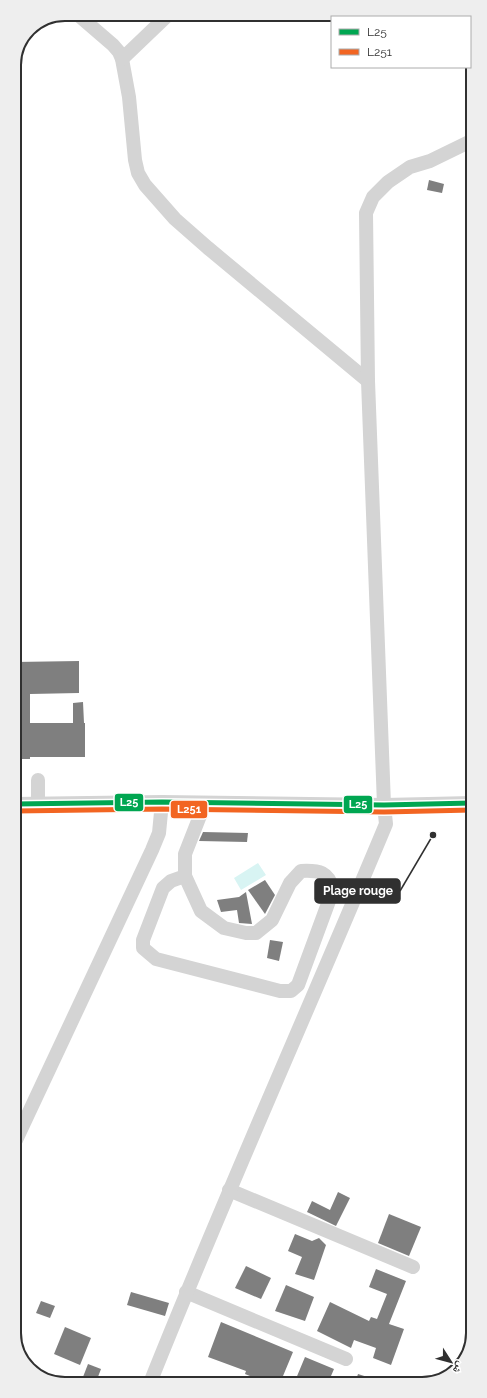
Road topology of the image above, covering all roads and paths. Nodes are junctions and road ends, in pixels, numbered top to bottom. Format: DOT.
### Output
graph roads {
  1 [pos="85,21"];
  2 [pos="162,21"];
  3 [pos="122,59"];
  4 [pos="466,143"];
  5 [pos="368,382"];
  6 [pos="38,780"];
  7 [pos="162,802"];
  8 [pos="205,803"];
  9 [pos="21,804"];
  10 [pos="38,804"];
  11 [pos="466,804"];
  12 [pos="384,805"];
  13 [pos="185,876"];
  14 [pos="21,1129"];
  15 [pos="229,1190"];
  16 [pos="413,1267"];
  17 [pos="186,1292"];
  18 [pos="346,1359"];
  19 [pos="153,1377"];
  1 -- 3 [label="street"];
  2 -- 3 [label="street"];
  3 -- 5 [label="street"];
  4 -- 5 [label="street"];
  5 -- 12 [label="street"];
  6 -- 10 [label="street"];
  7 -- 8 [label="street"];
  7 -- 10 [label="street"];
  7 -- 14 [label="street"];
  8 -- 12 [label="street"];
  8 -- 13 [label="street"];
  9 -- 10 [label="street"];
  11 -- 12 [label="street"];
  12 -- 15 [label="street"];
  13 -- 13 [label="street"];
  15 -- 16 [label="street"];
  15 -- 17 [label="street"];
  17 -- 18 [label="street"];
  17 -- 19 [label="street"];
}
